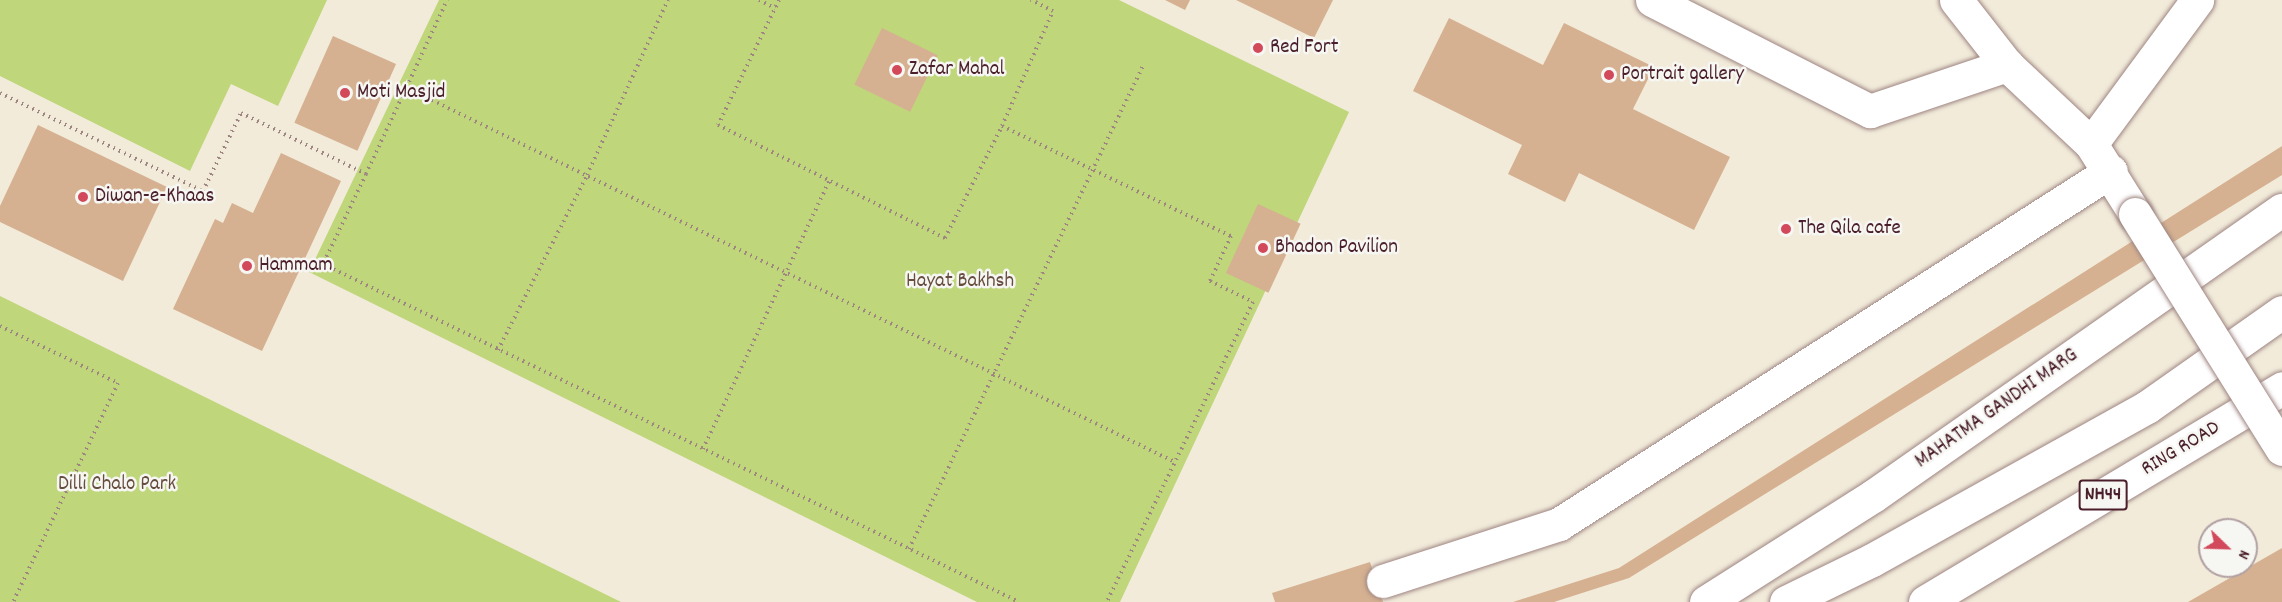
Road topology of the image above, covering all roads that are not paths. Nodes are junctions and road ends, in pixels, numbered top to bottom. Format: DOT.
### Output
graph roads {
  1 [pos="1652,0"];
  2 [pos="1956,0"];
  3 [pos="2197,0"];
  4 [pos="2007,66"];
  5 [pos="2091,144"];
  6 [pos="2110,171"];
  7 [pos="2282,210"];
  8 [pos="2282,312"];
  9 [pos="2282,388"];
  10 [pos="2282,449"];
  11 [pos="1383,581"];
  12 [pos="1706,602"];
  13 [pos="1786,602"];
  14 [pos="1925,602"];
  1 -- 4 [label="main road"];
  2 -- 4 [label="main road"];
  3 -- 5 [label="main road"];
  4 -- 5 [label="main road"];
  5 -- 6 [label="main road"];
  6 -- 10 [label="main road, bridge"];
  6 -- 11 [label="main road"];
  7 -- 12 [label="main road, MAHATMA GANDHI MARG"];
  8 -- 13 [label="main road"];
  9 -- 14 [label="main road, RING ROAD / NH44"];
}
